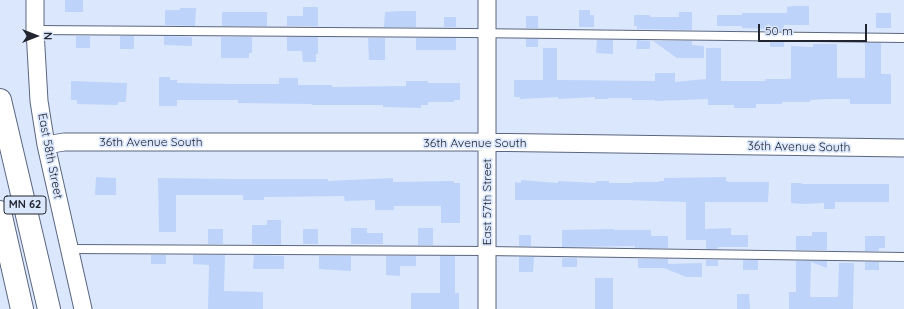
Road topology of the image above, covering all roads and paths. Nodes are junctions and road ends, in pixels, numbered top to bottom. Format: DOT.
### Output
graph roads {
  1 [pos="36,0"];
  2 [pos="487,0"];
  3 [pos="36,30"];
  4 [pos="487,33"];
  5 [pos="904,38"];
  6 [pos="0,100"];
  7 [pos="487,143"];
  8 [pos="46,145"];
  9 [pos="904,148"];
  10 [pos="0,212"];
  11 [pos="69,249"];
  12 [pos="487,252"];
  13 [pos="904,256"];
  14 [pos="0,269"];
  15 [pos="12,309"];
  16 [pos="22,309"];
  17 [pos="49,309"];
  18 [pos="83,309"];
  19 [pos="487,309"];
  1 -- 3 [label="street, East 58th Street"];
  2 -- 4 [label="street, East 57th Street"];
  3 -- 4 [label="lane"];
  3 -- 8 [label="street, East 58th Street"];
  4 -- 5 [label="lane"];
  4 -- 7 [label="street, East 57th Street"];
  6 -- 17 [label="highway, MN 62"];
  7 -- 8 [label="street, 36th Avenue South"];
  7 -- 9 [label="street, 36th Avenue South"];
  7 -- 12 [label="street, East 57th Street"];
  8 -- 11 [label="street, East 58th Street"];
  10 -- 16 [label="highway, MN 62"];
  11 -- 12 [label="lane"];
  11 -- 18 [label="street, East 58th Street"];
  12 -- 13 [label="lane"];
  12 -- 19 [label="street, East 57th Street"];
  14 -- 15 [label="highway"];
}
